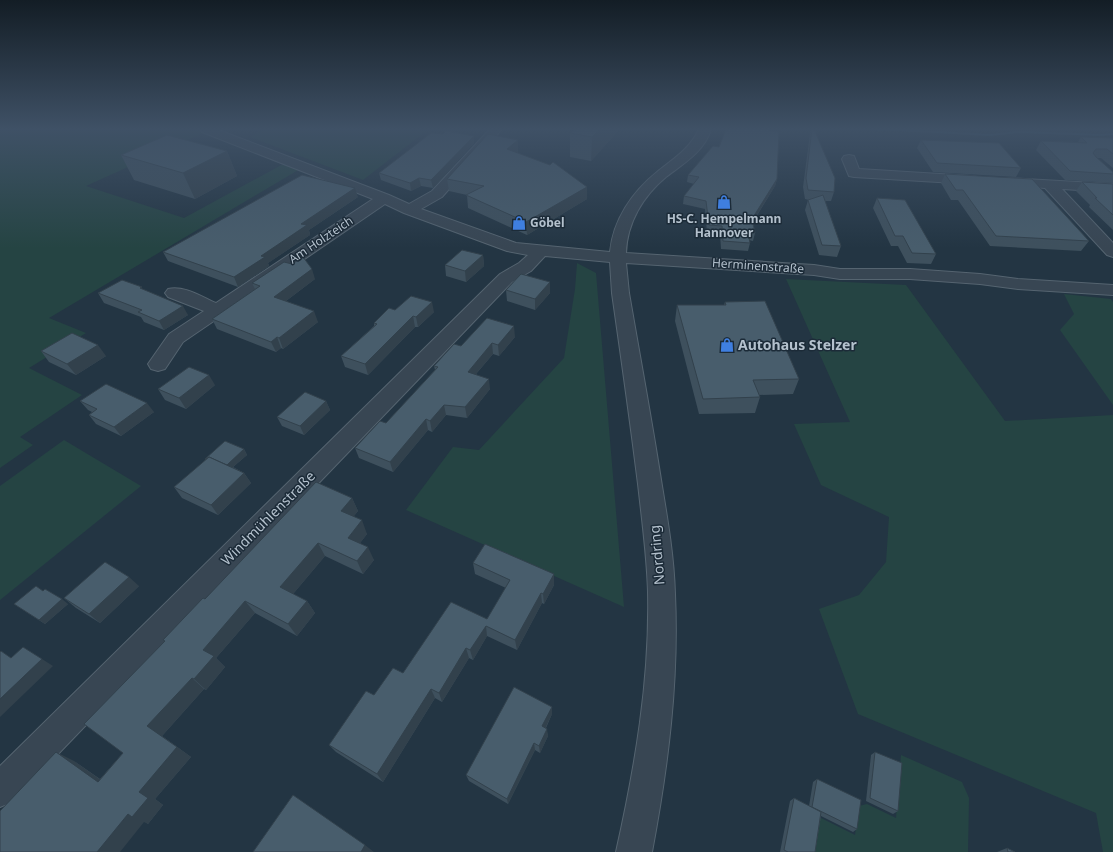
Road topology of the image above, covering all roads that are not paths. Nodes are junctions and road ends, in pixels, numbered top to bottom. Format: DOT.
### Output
graph roads {
  1 [pos="309,169"];
  2 [pos="460,169"];
  3 [pos="669,169"];
  4 [pos="853,169"];
  5 [pos="854,173"];
  6 [pos="1050,185"];
  7 [pos="858,187"];
  8 [pos="1113,188"];
  9 [pos="384,198"];
  10 [pos="409,210"];
  11 [pos="540,252"];
  12 [pos="1113,252"];
  13 [pos="618,258"];
  14 [pos="1113,290"];
  15 [pos="174,293"];
  16 [pos="218,310"];
  17 [pos="158,364"];
  18 [pos="0,790"];
  19 [pos="634,852"];
  1 -- 9 [label="street, Herminenstraße"];
  2 -- 10 [label="street"];
  3 -- 13 [label="street, Nordring"];
  4 -- 5 [label="street"];
  5 -- 6 [label="street"];
  5 -- 7 [label="street"];
  6 -- 8 [label="street"];
  6 -- 12 [label="street"];
  9 -- 10 [label="street, Herminenstraße"];
  9 -- 16 [label="street, Am Holzteich"];
  10 -- 11 [label="street, Herminenstraße"];
  11 -- 13 [label="street, Herminenstraße"];
  11 -- 18 [label="street, Windmühlenstraße"];
  13 -- 14 [label="street, Herminenstraße"];
  13 -- 19 [label="street, Nordring"];
  15 -- 16 [label="street"];
  16 -- 17 [label="street, Am Holzteich"];
}
